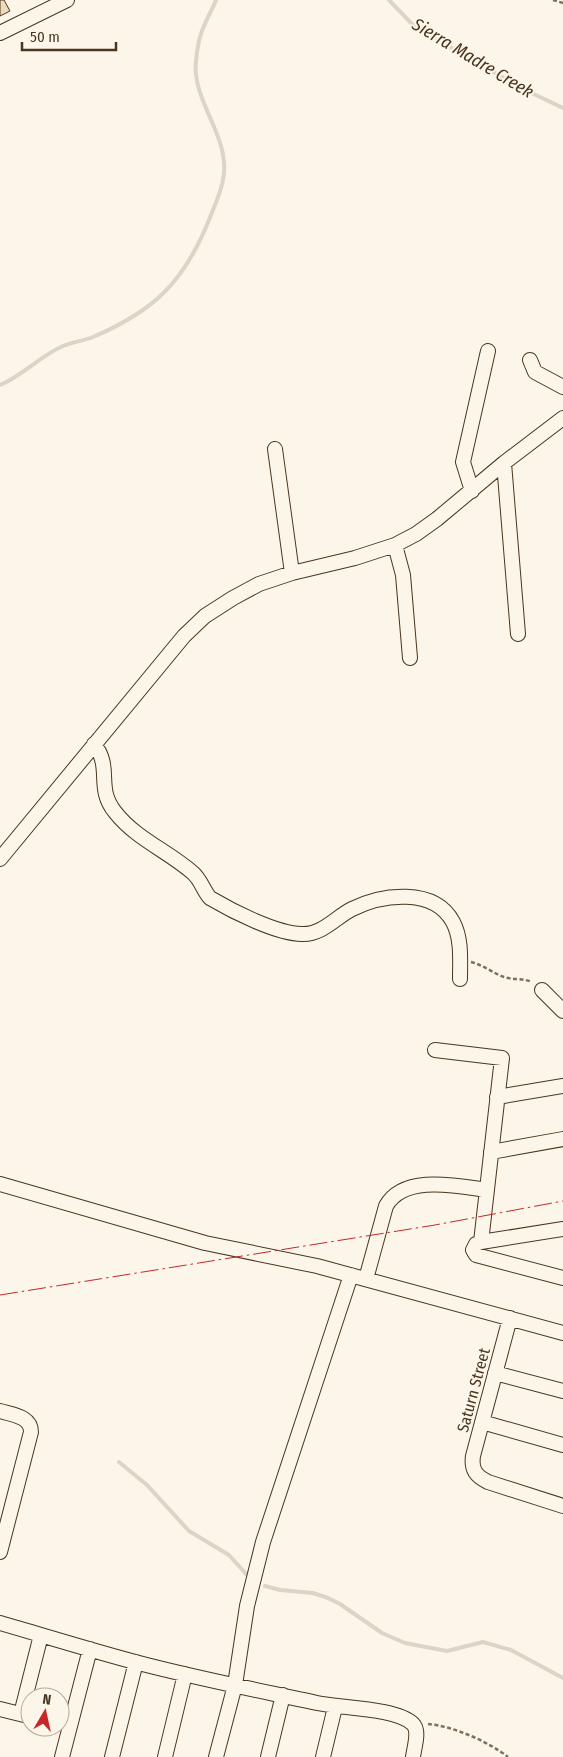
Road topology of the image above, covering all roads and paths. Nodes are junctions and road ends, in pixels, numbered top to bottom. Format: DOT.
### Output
graph roads {
  1 [pos="67,0"];
  2 [pos="554,0"];
  3 [pos="563,3"];
  4 [pos="0,33"];
  5 [pos="488,351"];
  6 [pos="530,360"];
  7 [pos="563,387"];
  8 [pos="563,418"];
  9 [pos="276,449"];
  10 [pos="504,463"];
  11 [pos="472,491"];
  12 [pos="396,545"];
  13 [pos="292,573"];
  14 [pos="518,634"];
  15 [pos="410,658"];
  16 [pos="94,744"];
  17 [pos="0,858"];
  18 [pos="460,960"];
  19 [pos="460,978"];
  20 [pos="542,990"];
  21 [pos="563,1011"];
  22 [pos="435,1050"];
  23 [pos="563,1086"];
  24 [pos="497,1097"];
  25 [pos="563,1139"];
  26 [pos="491,1152"];
  27 [pos="0,1185"];
  28 [pos="487,1190"];
  29 [pos="563,1229"];
  30 [pos="481,1242"];
  31 [pos="351,1275"];
  32 [pos="563,1278"];
  33 [pos="366,1279"];
  34 [pos="510,1318"];
  35 [pos="563,1333"];
  36 [pos="495,1373"];
  37 [pos="563,1391"];
  38 [pos="0,1411"];
  39 [pos="482,1422"];
  40 [pos="563,1445"];
  41 [pos="563,1506"];
  42 [pos="0,1552"];
  43 [pos="0,1623"];
  44 [pos="41,1635"];
  45 [pos="90,1649"];
  46 [pos="136,1662"];
  47 [pos="185,1674"];
  48 [pos="234,1685"];
  49 [pos="31,1687"];
  50 [pos="283,1695"];
  51 [pos="335,1707"];
  52 [pos="0,1709"];
  53 [pos="70,1711"];
  54 [pos="20,1714"];
  55 [pos="414,1725"];
  56 [pos="64,1737"];
  57 [pos="62,1757"];
  58 [pos="112,1757"];
  59 [pos="164,1757"];
  60 [pos="216,1757"];
  61 [pos="268,1757"];
  62 [pos="323,1757"];
  63 [pos="413,1757"];
  64 [pos="508,1757"];
  1 -- 4 [label="street"];
  2 -- 3 [label="path"];
  5 -- 11 [label="street"];
  6 -- 7 [label="street"];
  8 -- 10 [label="street"];
  9 -- 13 [label="street"];
  10 -- 11 [label="street"];
  10 -- 14 [label="street"];
  11 -- 12 [label="street"];
  12 -- 13 [label="street"];
  12 -- 15 [label="street"];
  13 -- 16 [label="street"];
  16 -- 17 [label="street"];
  16 -- 18 [label="street"];
  18 -- 19 [label="street"];
  18 -- 20 [label="path"];
  20 -- 21 [label="street"];
  22 -- 24 [label="street"];
  23 -- 24 [label="street"];
  24 -- 26 [label="street"];
  25 -- 26 [label="street"];
  26 -- 28 [label="street"];
  27 -- 31 [label="street"];
  28 -- 30 [label="street"];
  28 -- 33 [label="street"];
  29 -- 30 [label="street"];
  30 -- 32 [label="street"];
  31 -- 33 [label="street"];
  31 -- 48 [label="street"];
  33 -- 34 [label="street"];
  34 -- 35 [label="street"];
  34 -- 36 [label="street, Saturn Street"];
  36 -- 37 [label="street"];
  36 -- 39 [label="street, Saturn Street"];
  38 -- 42 [label="street"];
  39 -- 40 [label="street"];
  39 -- 41 [label="street, Saturn Street"];
  43 -- 44 [label="street"];
  44 -- 45 [label="street"];
  44 -- 49 [label="street"];
  45 -- 46 [label="street"];
  45 -- 53 [label="street"];
  46 -- 47 [label="street"];
  46 -- 58 [label="street"];
  47 -- 48 [label="street"];
  47 -- 59 [label="street"];
  48 -- 50 [label="street"];
  48 -- 60 [label="street"];
  50 -- 51 [label="street"];
  50 -- 61 [label="street"];
  51 -- 55 [label="street"];
  51 -- 62 [label="street"];
  52 -- 54 [label="street"];
  55 -- 63 [label="street"];
  55 -- 64 [label="path"];
  56 -- 57 [label="street"];
}
